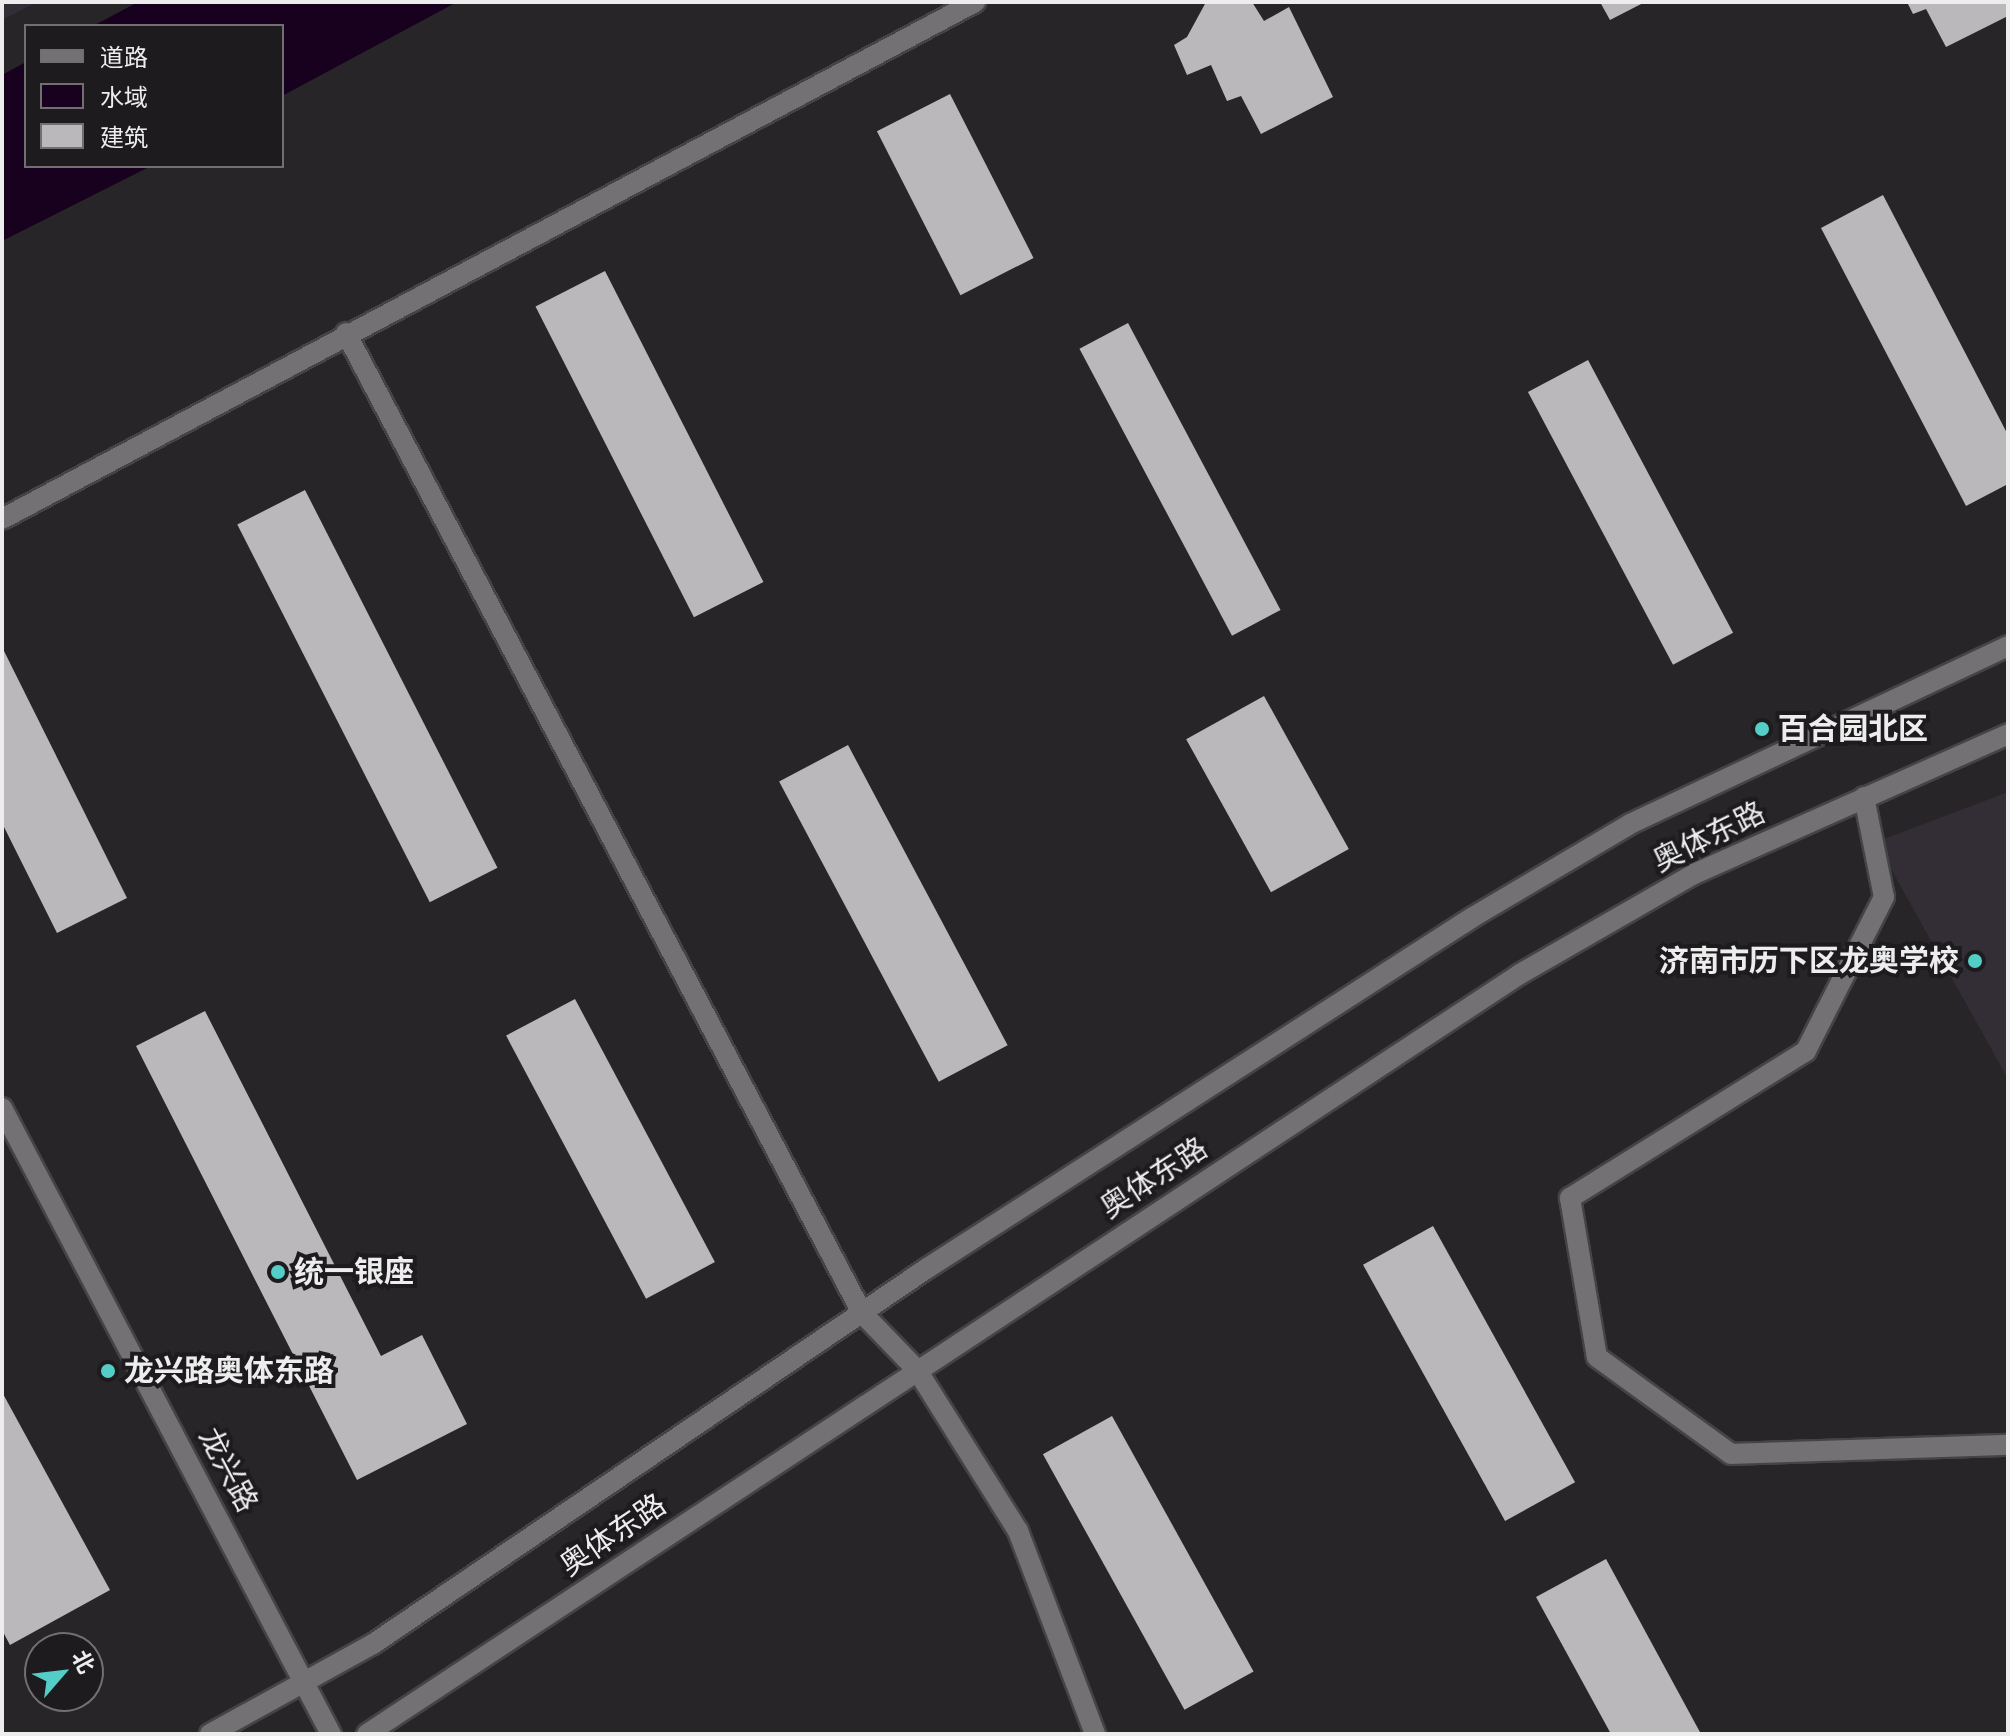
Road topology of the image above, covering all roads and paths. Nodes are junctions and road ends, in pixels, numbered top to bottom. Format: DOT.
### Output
graph roads {
  1 [pos="975,2"];
  2 [pos="346,333"];
  3 [pos="2,519"];
  4 [pos="2008,646"];
  5 [pos="2008,734"];
  6 [pos="1864,797"];
  7 [pos="2,1108"];
  8 [pos="862,1313"];
  9 [pos="917,1370"];
  10 [pos="2008,1445"];
  11 [pos="304,1678"];
  12 [pos="210,1734"];
  13 [pos="331,1734"];
  14 [pos="367,1734"];
  15 [pos="1095,1734"];
  1 -- 2 [label="street"];
  2 -- 3 [label="street"];
  2 -- 8 [label="street"];
  4 -- 8 [label="street"];
  5 -- 6 [label="street, 奥体东路"];
  6 -- 9 [label="street, 奥体东路"];
  6 -- 10 [label="street"];
  7 -- 11 [label="street, 龙兴路"];
  8 -- 9 [label="street"];
  8 -- 11 [label="street"];
  9 -- 14 [label="street, 奥体东路"];
  9 -- 15 [label="street"];
  11 -- 12 [label="street"];
  11 -- 13 [label="street, 龙兴路"];
}
